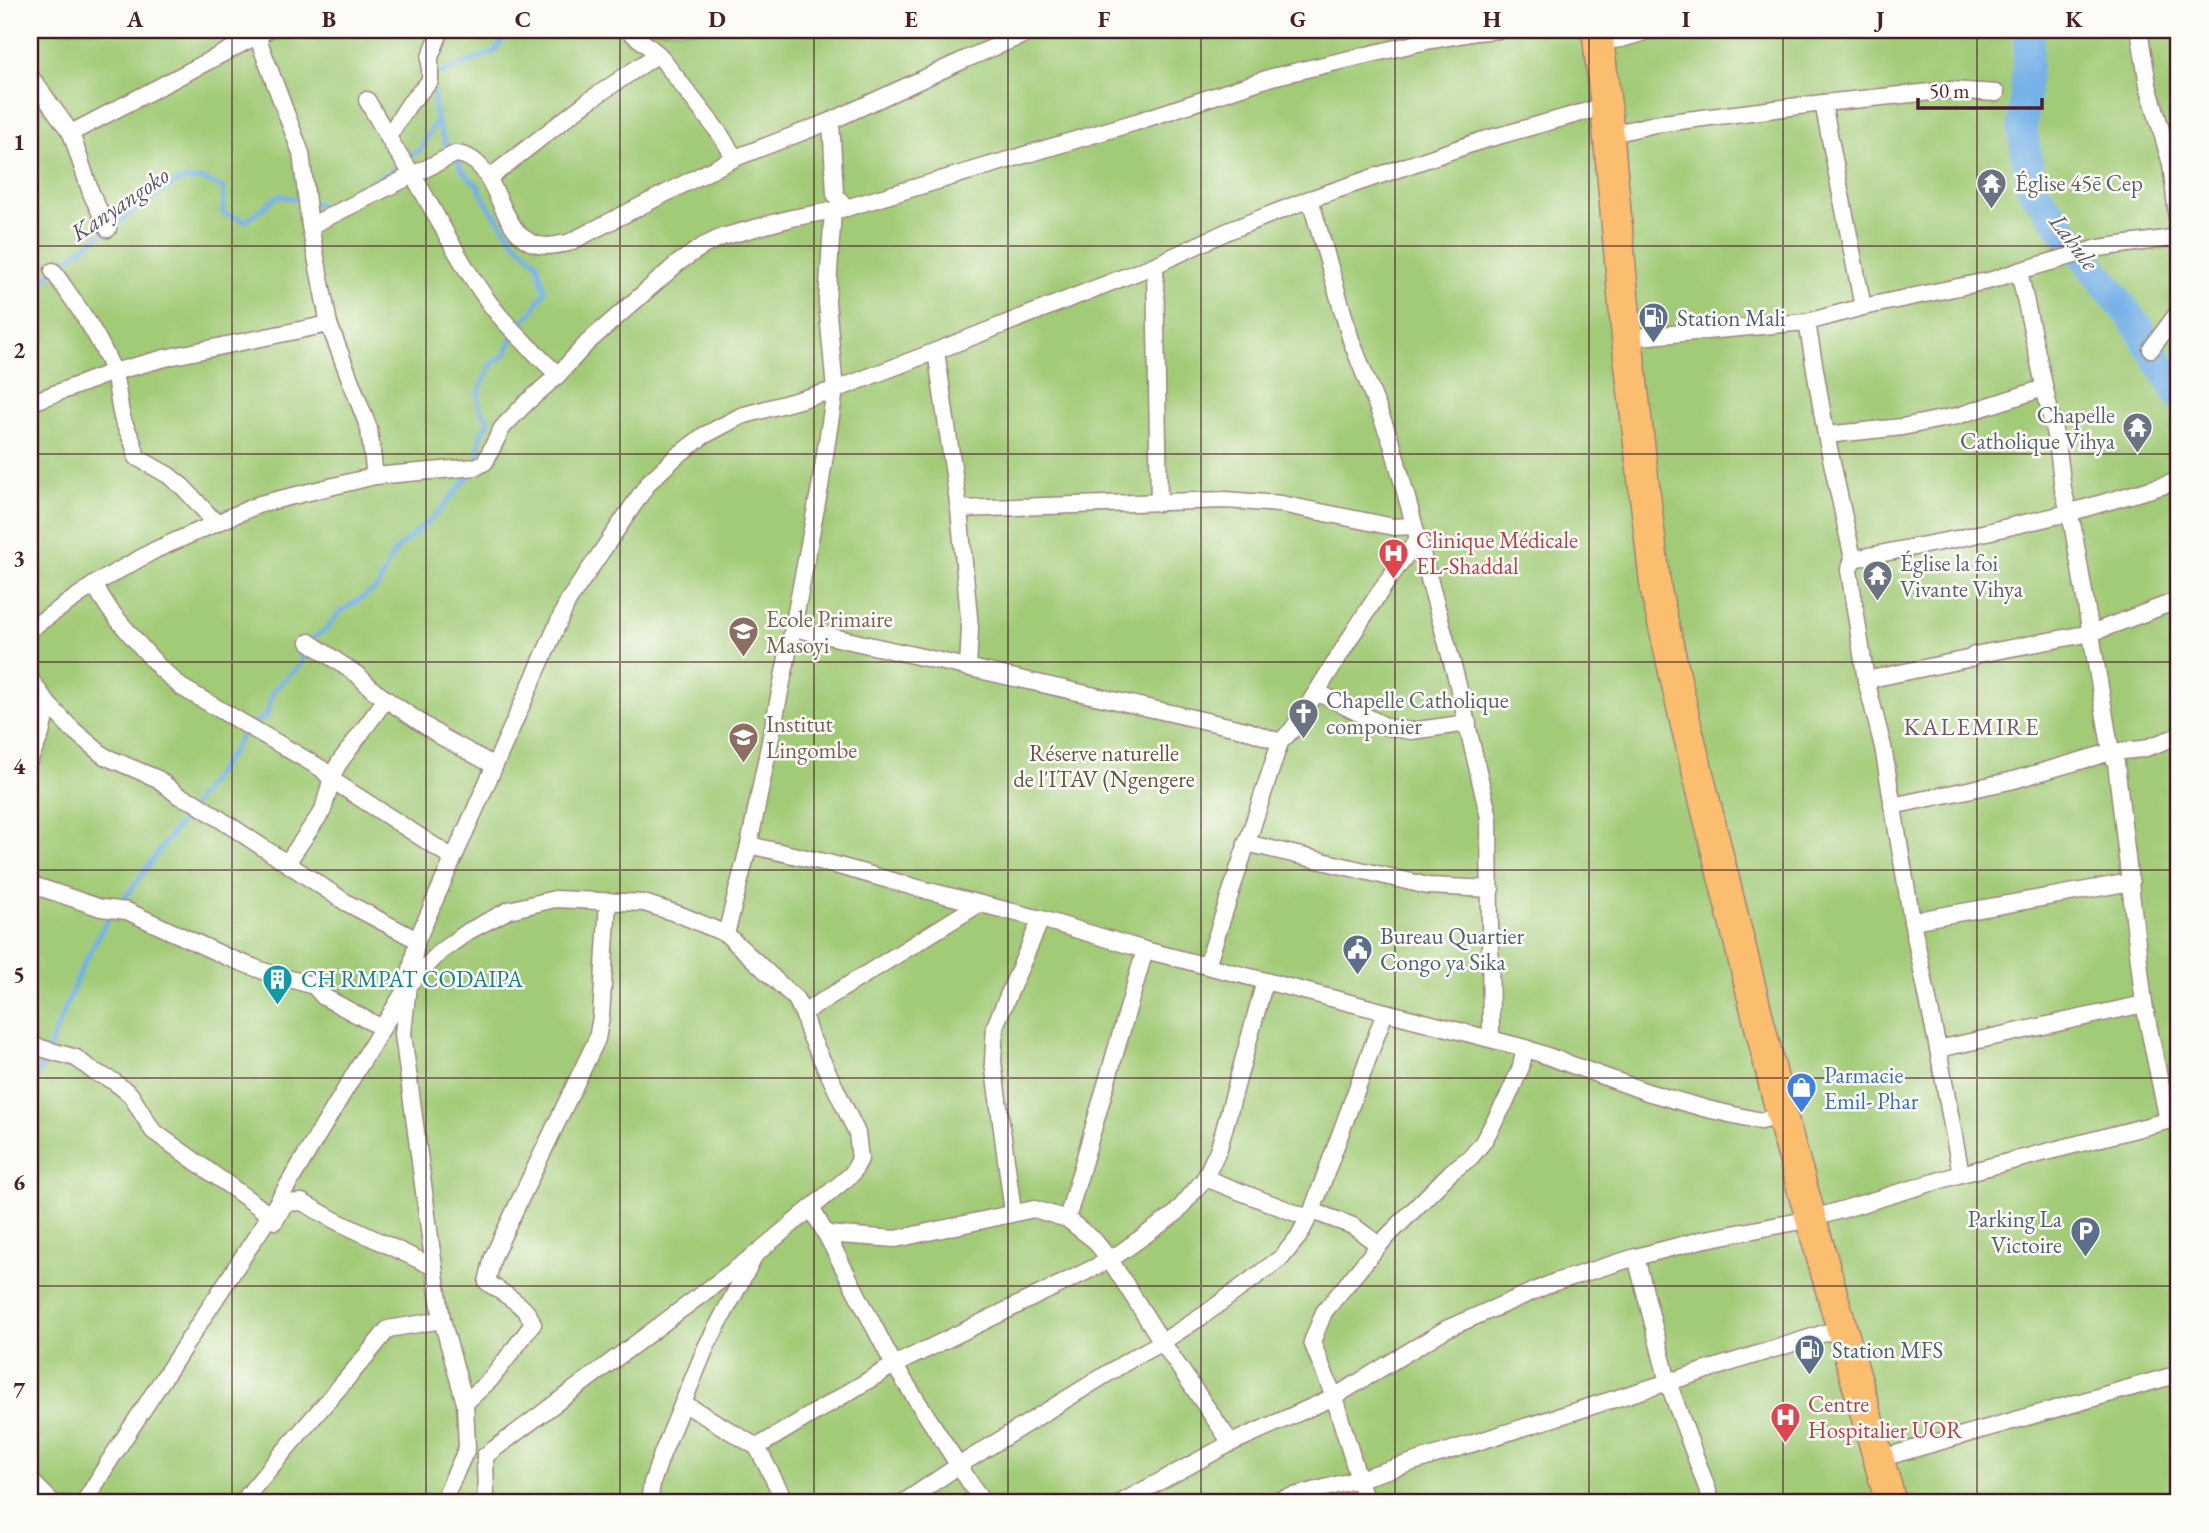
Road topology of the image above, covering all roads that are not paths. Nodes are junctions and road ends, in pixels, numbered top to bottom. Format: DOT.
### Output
graph roads {
  1 [pos="441,30"];
  2 [pos="628,30"];
  3 [pos="1035,30"];
  4 [pos="1499,30"];
  5 [pos="1652,30"];
  6 [pos="2139,30"];
  7 [pos="263,33"];
  8 [pos="1597,36"];
  9 [pos="658,54"];
  10 [pos="30,76"];
  11 [pos="1996,93"];
  12 [pos="367,100"];
  13 [pos="1823,103"];
  14 [pos="1607,120"];
  15 [pos="831,121"];
  16 [pos="71,133"];
  17 [pos="388,137"];
  18 [pos="734,158"];
  19 [pos="413,174"];
  20 [pos="489,178"];
  21 [pos="1310,200"];
  22 [pos="846,208"];
  23 [pos="310,226"];
  24 [pos="108,229"];
  25 [pos="2179,234"];
  26 [pos="1155,265"];
  27 [pos="53,271"];
  28 [pos="2019,271"];
  29 [pos="1863,307"];
  30 [pos="2179,311"];
  31 [pos="1807,322"];
  32 [pos="329,324"];
  33 [pos="1627,338"];
  34 [pos="2151,349"];
  35 [pos="936,351"];
  36 [pos="113,372"];
  37 [pos="558,375"];
  38 [pos="2045,388"];
  39 [pos="835,390"];
  40 [pos="30,403"];
  41 [pos="1826,435"];
  42 [pos="375,476"];
  43 [pos="2172,483"];
  44 [pos="1159,503"];
  45 [pos="958,509"];
  46 [pos="2068,513"];
  47 [pos="215,522"];
  48 [pos="1415,533"];
  49 [pos="1853,559"];
  50 [pos="94,585"];
  51 [pos="2179,600"];
  52 [pos="793,628"];
  53 [pos="30,629"];
  54 [pos="2091,633"];
  55 [pos="309,642"];
  56 [pos="968,668"];
  57 [pos="30,678"];
  58 [pos="1866,680"];
  59 [pos="1318,692"];
  60 [pos="386,699"];
  61 [pos="48,704"];
  62 [pos="1468,723"];
  63 [pos="2179,736"];
  64 [pos="1280,742"];
  65 [pos="2110,752"];
  66 [pos="30,758"];
  67 [pos="493,765"];
  68 [pos="332,780"];
  69 [pos="1892,806"];
  70 [pos="1246,843"];
  71 [pos="749,845"];
  72 [pos="453,858"];
  73 [pos="287,863"];
  74 [pos="2130,882"];
  75 [pos="30,884"];
  76 [pos="1491,889"];
  77 [pos="608,901"];
  78 [pos="978,904"];
  79 [pos="1041,919"];
  80 [pos="1912,921"];
  81 [pos="726,934"];
  82 [pos="417,940"];
  83 [pos="1145,950"];
  84 [pos="1207,965"];
  85 [pos="1265,981"];
  86 [pos="408,985"];
  87 [pos="2144,1004"];
  88 [pos="1385,1012"];
  89 [pos="803,1013"];
  90 [pos="382,1028"];
  91 [pos="1491,1039"];
  92 [pos="30,1045"];
  93 [pos="1525,1048"];
  94 [pos="1938,1049"];
  95 [pos="1782,1116"];
  96 [pos="2174,1120"];
  97 [pos="1961,1174"];
  98 [pos="1205,1178"];
  99 [pos="811,1208"];
  100 [pos="1013,1212"];
  101 [pos="1310,1214"];
  102 [pos="269,1216"];
  103 [pos="1066,1219"];
  104 [pos="1811,1219"];
  105 [pos="827,1234"];
  106 [pos="1379,1245"];
  107 [pos="757,1252"];
  108 [pos="1636,1257"];
  109 [pos="1110,1260"];
  110 [pos="434,1267"];
  111 [pos="442,1320"];
  112 [pos="1841,1328"];
  113 [pos="1162,1342"];
  114 [pos="894,1365"];
  115 [pos="2179,1374"];
  116 [pos="1668,1381"];
  117 [pos="1334,1397"];
  118 [pos="465,1403"];
  119 [pos="683,1404"];
  120 [pos="1230,1443"];
  121 [pos="757,1447"];
  122 [pos="467,1448"];
  123 [pos="485,1457"];
  124 [pos="1878,1459"];
  125 [pos="958,1466"];
  126 [pos="1359,1479"];
  127 [pos="30,1480"];
  128 [pos="248,1494"];
  129 [pos="52,1503"];
  130 [pos="84,1503"];
  131 [pos="442,1503"];
  132 [pos="486,1503"];
  133 [pos="649,1503"];
  134 [pos="786,1503"];
  135 [pos="903,1503"];
  136 [pos="983,1503"];
  137 [pos="1120,1503"];
  138 [pos="1268,1503"];
  139 [pos="1366,1503"];
  140 [pos="1708,1503"];
  141 [pos="1891,1503"];
  1 -- 17 [label="street"];
  2 -- 9 [label="street"];
  3 -- 15 [label="street"];
  4 -- 22 [label="street"];
  5 -- 8 [label="street"];
  6 -- 25 [label="street"];
  7 -- 16 [label="street"];
  7 -- 23 [label="street"];
  8 -- 14 [label="highway"];
  9 -- 18 [label="street"];
  9 -- 20 [label="street"];
  10 -- 16 [label="street"];
  11 -- 13 [label="street"];
  12 -- 17 [label="street"];
  13 -- 14 [label="street"];
  13 -- 29 [label="street"];
  14 -- 21 [label="street"];
  14 -- 33 [label="highway"];
  15 -- 18 [label="street"];
  15 -- 22 [label="street"];
  16 -- 24 [label="street"];
  17 -- 19 [label="street"];
  18 -- 20 [label="street"];
  19 -- 20 [label="street"];
  19 -- 23 [label="street"];
  19 -- 37 [label="street"];
  21 -- 26 [label="street"];
  21 -- 48 [label="street"];
  22 -- 37 [label="street"];
  22 -- 39 [label="street"];
  23 -- 32 [label="street"];
  25 -- 28 [label="street"];
  26 -- 35 [label="street"];
  26 -- 44 [label="street"];
  27 -- 36 [label="street"];
  28 -- 29 [label="street"];
  28 -- 38 [label="street"];
  29 -- 31 [label="street"];
  30 -- 34 [label="street"];
  31 -- 33 [label="street"];
  31 -- 41 [label="street"];
  32 -- 36 [label="street"];
  32 -- 42 [label="street"];
  33 -- 95 [label="highway"];
  35 -- 39 [label="street"];
  35 -- 45 [label="street"];
  36 -- 40 [label="street"];
  36 -- 47 [label="street"];
  37 -- 42 [label="street"];
  38 -- 41 [label="street"];
  38 -- 46 [label="street"];
  39 -- 52 [label="street"];
  39 -- 67 [label="street"];
  41 -- 49 [label="street"];
  42 -- 47 [label="street"];
  43 -- 46 [label="street"];
  44 -- 45 [label="street"];
  44 -- 48 [label="street"];
  45 -- 56 [label="street"];
  46 -- 49 [label="street"];
  46 -- 54 [label="street"];
  47 -- 50 [label="street"];
  48 -- 59 [label="street"];
  48 -- 62 [label="street"];
  49 -- 58 [label="street"];
  50 -- 53 [label="street"];
  50 -- 68 [label="street"];
  51 -- 54 [label="street"];
  52 -- 56 [label="street"];
  52 -- 71 [label="street"];
  54 -- 58 [label="street"];
  54 -- 65 [label="street"];
  55 -- 60 [label="street"];
  56 -- 64 [label="street"];
  57 -- 61 [label="street"];
  58 -- 69 [label="street"];
  59 -- 62 [label="street"];
  59 -- 64 [label="street"];
  60 -- 67 [label="street"];
  60 -- 68 [label="street"];
  61 -- 66 [label="street"];
  61 -- 73 [label="street"];
  62 -- 76 [label="street"];
  63 -- 65 [label="street"];
  64 -- 70 [label="street"];
  65 -- 69 [label="street"];
  65 -- 74 [label="street"];
  67 -- 72 [label="street"];
  68 -- 72 [label="street"];
  68 -- 73 [label="street"];
  69 -- 80 [label="street"];
  70 -- 76 [label="street"];
  70 -- 84 [label="street"];
  71 -- 78 [label="street"];
  71 -- 81 [label="street"];
  72 -- 82 [label="street"];
  73 -- 82 [label="street"];
  74 -- 80 [label="street"];
  74 -- 87 [label="street"];
  75 -- 90 [label="street"];
  76 -- 91 [label="street"];
  77 -- 81 [label="street"];
  77 -- 86 [label="street"];
  77 -- 118 [label="street"];
  78 -- 79 [label="street"];
  78 -- 89 [label="street"];
  79 -- 83 [label="street"];
  79 -- 100 [label="street"];
  80 -- 94 [label="street"];
  81 -- 89 [label="street"];
  82 -- 86 [label="street"];
  83 -- 84 [label="street"];
  83 -- 103 [label="street"];
  84 -- 85 [label="street"];
  85 -- 88 [label="street"];
  85 -- 98 [label="street"];
  86 -- 90 [label="street"];
  86 -- 110 [label="street"];
  87 -- 94 [label="street"];
  87 -- 96 [label="street"];
  88 -- 91 [label="street"];
  88 -- 101 [label="street"];
  89 -- 99 [label="street"];
  90 -- 102 [label="street"];
  91 -- 93 [label="street"];
  92 -- 102 [label="street"];
  93 -- 95 [label="street"];
  93 -- 106 [label="street"];
  94 -- 97 [label="street"];
  95 -- 104 [label="highway"];
  96 -- 97 [label="street"];
  97 -- 104 [label="street"];
  98 -- 101 [label="street"];
  98 -- 109 [label="street"];
  99 -- 105 [label="street"];
  99 -- 107 [label="street"];
  100 -- 103 [label="street"];
  100 -- 105 [label="street"];
  101 -- 106 [label="street"];
  101 -- 113 [label="street"];
  102 -- 110 [label="street"];
  102 -- 130 [label="street"];
  103 -- 109 [label="street"];
  104 -- 108 [label="street"];
  104 -- 112 [label="highway"];
  105 -- 114 [label="street"];
  106 -- 117 [label="street"];
  107 -- 119 [label="street"];
  107 -- 123 [label="street"];
  108 -- 116 [label="street"];
  108 -- 117 [label="street"];
  109 -- 113 [label="street"];
  109 -- 114 [label="street"];
  110 -- 111 [label="street"];
  111 -- 118 [label="street"];
  111 -- 128 [label="street"];
  112 -- 116 [label="street"];
  112 -- 124 [label="highway"];
  113 -- 120 [label="street"];
  113 -- 125 [label="street"];
  114 -- 121 [label="street"];
  114 -- 125 [label="street"];
  115 -- 124 [label="street"];
  116 -- 126 [label="street"];
  116 -- 140 [label="street"];
  117 -- 120 [label="street"];
  117 -- 126 [label="street"];
  118 -- 122 [label="street"];
  119 -- 121 [label="street"];
  119 -- 133 [label="street"];
  120 -- 137 [label="street"];
  121 -- 134 [label="street"];
  122 -- 123 [label="street"];
  122 -- 131 [label="street"];
  123 -- 132 [label="street"];
  124 -- 141 [label="highway"];
  125 -- 135 [label="street"];
  125 -- 136 [label="street"];
  126 -- 138 [label="street"];
  126 -- 139 [label="street"];
  127 -- 129 [label="street"];
}
